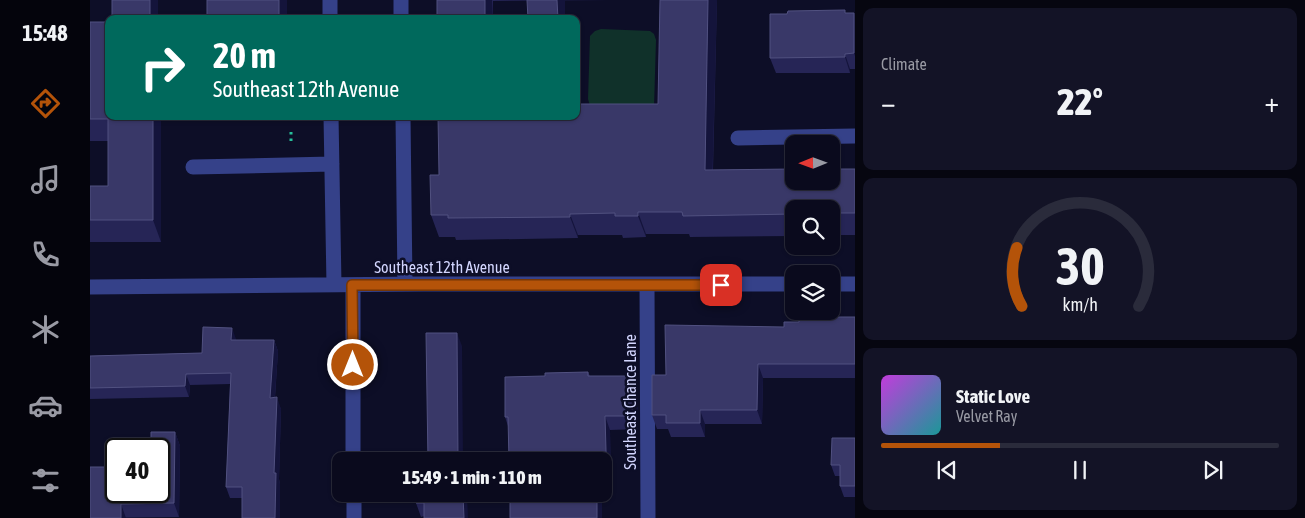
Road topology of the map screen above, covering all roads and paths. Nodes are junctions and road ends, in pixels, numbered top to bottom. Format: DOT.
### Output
graph roads {
  1 [pos="330,0"];
  2 [pos="401,0"];
  3 [pos="330,15"];
  4 [pos="401,15"];
  5 [pos="331,120"];
  6 [pos="402,120"];
  7 [pos="855,136"];
  8 [pos="738,138"];
  9 [pos="332,164"];
  10 [pos="193,166"];
  11 [pos="405,284"];
  12 [pos="785,284"];
  13 [pos="840,284"];
  14 [pos="855,284"];
  15 [pos="334,285"];
  16 [pos="352,285"];
  17 [pos="648,285"];
  18 [pos="90,287"];
  19 [pos="353,452"];
  20 [pos="354,502"];
  21 [pos="354,518"];
  22 [pos="648,518"];
  1 -- 3 [label="street"];
  2 -- 4 [label="street"];
  5 -- 9 [label="street"];
  6 -- 11 [label="street"];
  7 -- 8 [label="street"];
  9 -- 10 [label="street"];
  9 -- 15 [label="street"];
  11 -- 16 [label="street, Southeast 12th Avenue"];
  11 -- 17 [label="street, Southeast 12th Avenue"];
  12 -- 17 [label="street, Southeast 12th Avenue"];
  13 -- 14 [label="street"];
  15 -- 16 [label="street, Southeast 12th Avenue"];
  15 -- 18 [label="street, Southeast 12th Avenue"];
  16 -- 19 [label="street"];
  17 -- 22 [label="street, Southeast Chance Lane"];
  20 -- 21 [label="street"];
}
